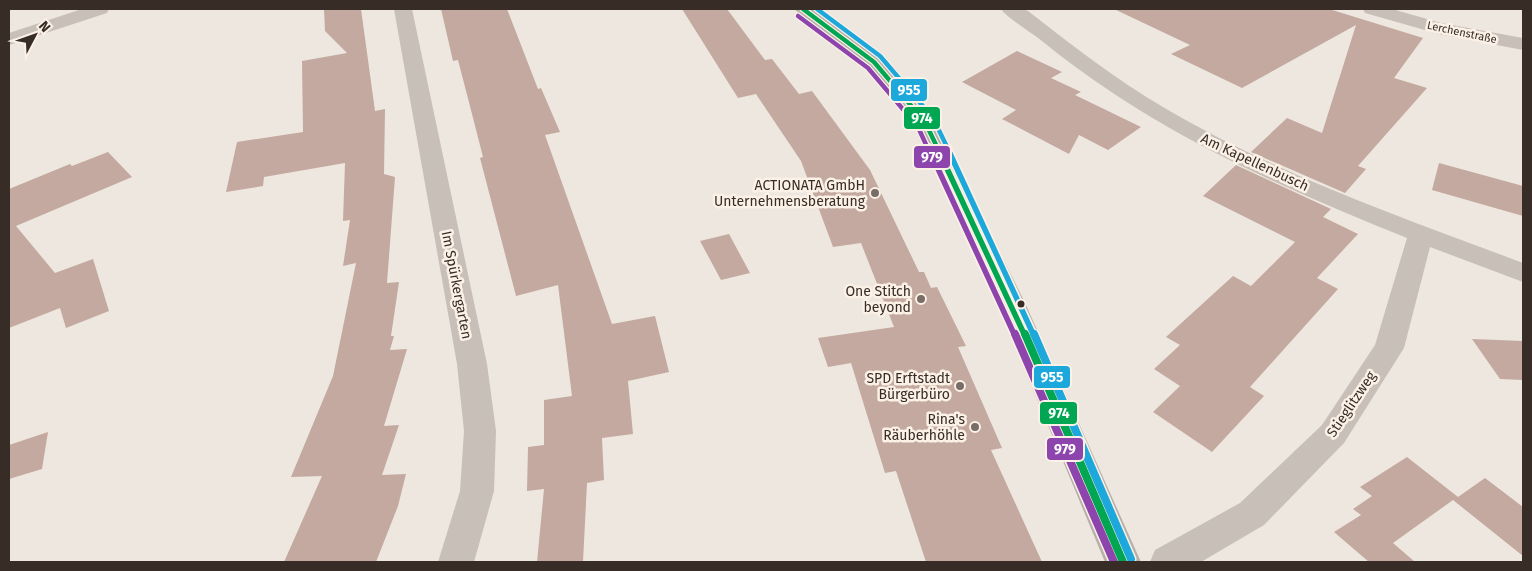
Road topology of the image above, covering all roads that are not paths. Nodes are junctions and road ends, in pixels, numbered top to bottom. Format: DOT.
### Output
graph roads {
  1 [pos="100,9"];
  2 [pos="402,9"];
  3 [pos="803,9"];
  4 [pos="1010,9"];
  5 [pos="1372,9"];
  6 [pos="9,39"];
  7 [pos="1523,44"];
  8 [pos="1421,234"];
  9 [pos="1523,272"];
  10 [pos="456,562"];
  11 [pos="1123,562"];
  12 [pos="1168,562"];
  1 -- 6 [label="street"];
  2 -- 10 [label="street, Im Spürkergarten"];
  3 -- 11 [label="street"];
  4 -- 8 [label="street, Am Kapellenbusch"];
  5 -- 7 [label="street, Lerchenstraße"];
  8 -- 9 [label="street, Am Kapellenbusch"];
  8 -- 12 [label="street, Stieglitzweg"];
}
